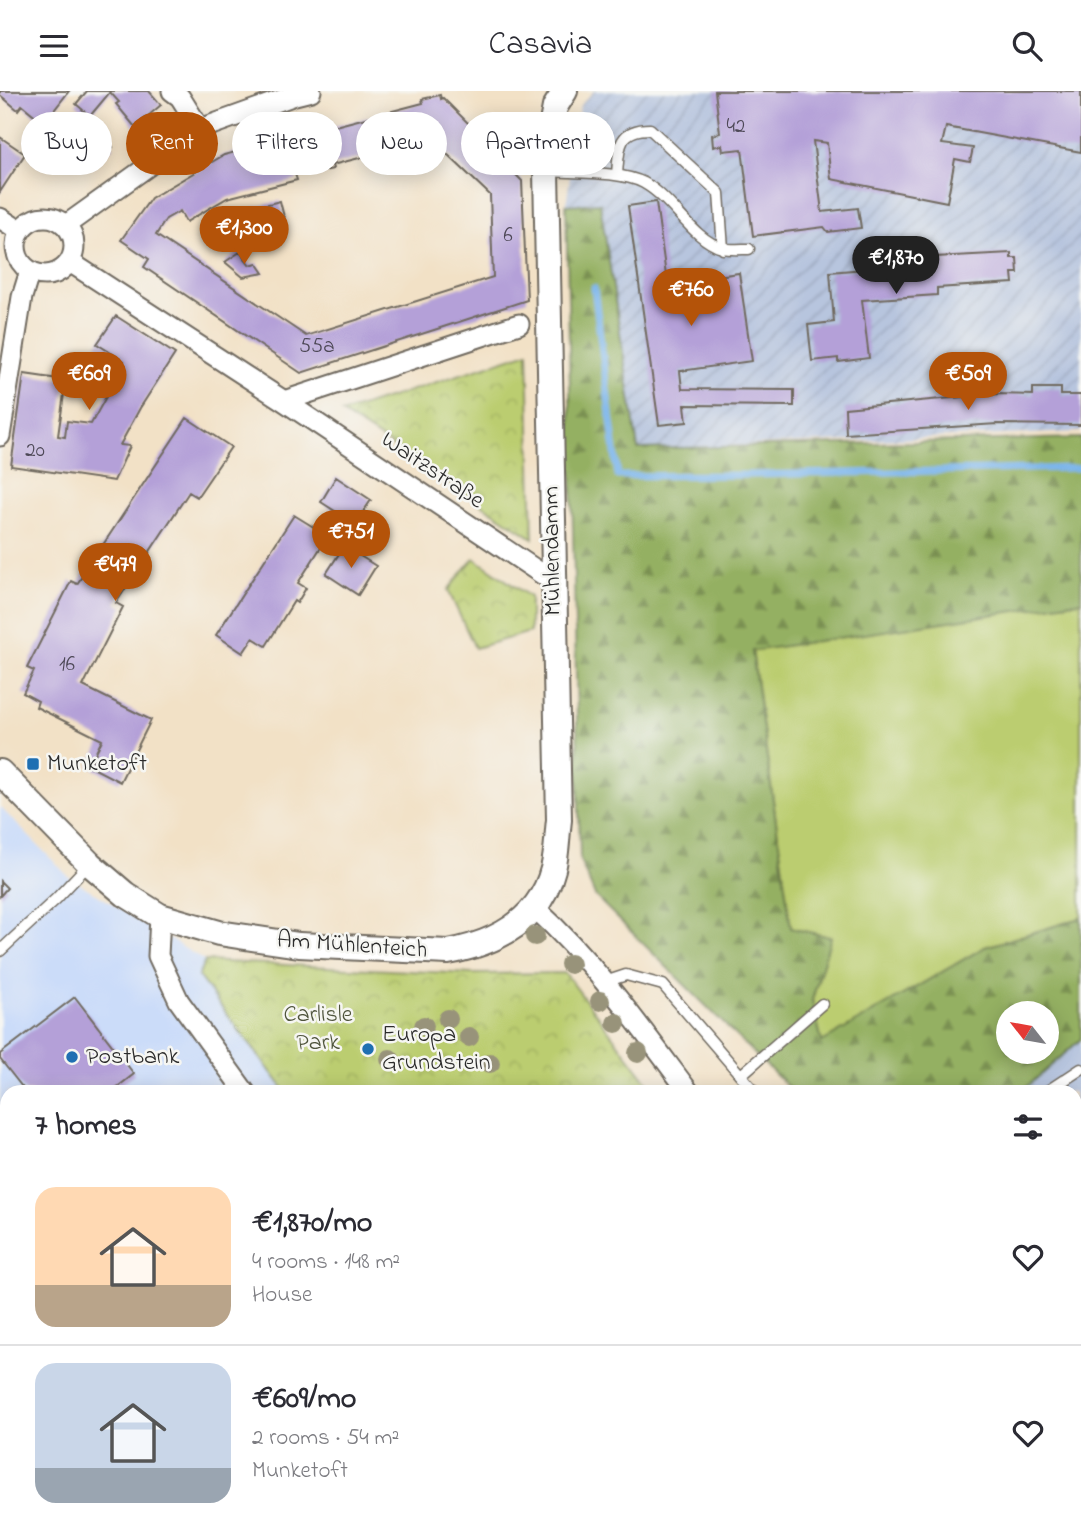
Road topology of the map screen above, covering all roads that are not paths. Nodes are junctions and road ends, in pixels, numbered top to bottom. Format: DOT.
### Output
graph roads {
  1 [pos="172,91"];
  2 [pos="311,91"];
  3 [pos="565,91"];
  4 [pos="189,112"];
  5 [pos="554,112"];
  6 [pos="218,123"];
  7 [pos="136,175"];
  8 [pos="546,175"];
  9 [pos="617,175"];
  10 [pos="0,218"];
  11 [pos="66,225"];
  12 [pos="20,231"];
  13 [pos="723,249"];
  14 [pos="749,249"];
  15 [pos="70,262"];
  16 [pos="30,271"];
  17 [pos="519,324"];
  18 [pos="284,401"];
  19 [pos="0,436"];
  20 [pos="554,582"];
  21 [pos="0,772"];
  22 [pos="90,864"];
  23 [pos="535,908"];
  24 [pos="160,916"];
  25 [pos="0,951"];
  26 [pos="605,982"];
  27 [pos="822,1004"];
  28 [pos="1081,1069"];
  29 [pos="741,1075"];
  30 [pos="240,1085"];
  31 [pos="684,1085"];
  32 [pos="749,1085"];
  33 [pos="1057,1085"];
  1 -- 4 [label="street"];
  2 -- 6 [label="street"];
  3 -- 5 [label="street, Mühlendamm"];
  7 -- 11 [label="street"];
  8 -- 20 [label="street, Mühlendamm"];
  9 -- 13 [label="lane"];
  9 -- 13 [label="lane"];
  10 -- 12 [label="street"];
  11 -- 12 [label="street"];
  11 -- 15 [label="street"];
  12 -- 16 [label="street"];
  13 -- 14 [label="lane"];
  15 -- 16 [label="street"];
  15 -- 18 [label="street, Waitzstraße"];
  16 -- 19 [label="street"];
  17 -- 18 [label="street"];
  18 -- 20 [label="street, Waitzstraße"];
  20 -- 23 [label="street, Mühlendamm"];
  21 -- 22 [label="street, Am Mühlenteich"];
  22 -- 24 [label="street, Am Mühlenteich"];
  22 -- 25 [label="lane"];
  23 -- 24 [label="street, Am Mühlenteich"];
  23 -- 26 [label="street"];
  24 -- 30 [label="street"];
  26 -- 29 [label="lane"];
  26 -- 31 [label="street"];
  27 -- 29 [label="lane"];
  28 -- 33 [label="lane"];
  29 -- 32 [label="lane"];
}
